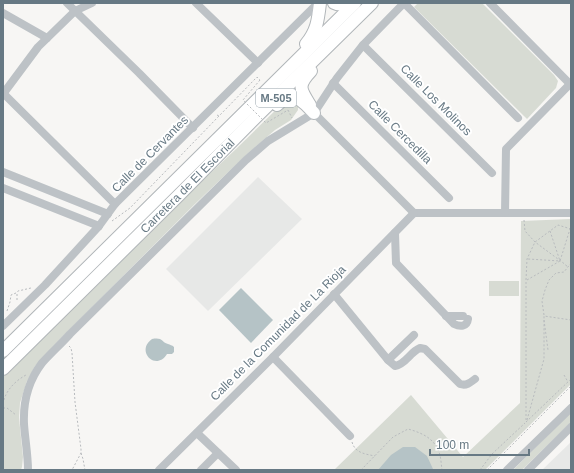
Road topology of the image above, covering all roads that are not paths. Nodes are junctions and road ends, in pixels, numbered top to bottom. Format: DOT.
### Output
graph roads {
  1 [pos="67,3"];
  2 [pos="92,3"];
  3 [pos="196,3"];
  4 [pos="319,3"];
  5 [pos="334,3"];
  6 [pos="346,3"];
  7 [pos="355,3"];
  8 [pos="372,3"];
  9 [pos="378,3"];
  10 [pos="404,3"];
  11 [pos="490,3"];
  12 [pos="75,11"];
  13 [pos="3,13"];
  14 [pos="47,38"];
  15 [pos="363,45"];
  16 [pos="258,63"];
  17 [pos="291,66"];
  18 [pos="333,83"];
  19 [pos="570,83"];
  20 [pos="3,94"];
  21 [pos="314,113"];
  22 [pos="518,118"];
  23 [pos="192,128"];
  24 [pos="3,172"];
  25 [pos="492,173"];
  26 [pos="3,188"];
  27 [pos="47,189"];
  28 [pos="180,194"];
  29 [pos="449,198"];
  30 [pos="41,202"];
  31 [pos="116,204"];
  32 [pos="414,213"];
  33 [pos="505,213"];
  34 [pos="571,213"];
  35 [pos="108,214"];
  36 [pos="103,225"];
  37 [pos="395,233"];
  38 [pos="334,294"];
  39 [pos="466,318"];
  40 [pos="3,326"];
  41 [pos="414,335"];
  42 [pos="3,351"];
  43 [pos="273,357"];
  44 [pos="388,360"];
  45 [pos="3,370"];
  46 [pos="475,379"];
  47 [pos="571,408"];
  48 [pos="571,427"];
  49 [pos="197,432"];
  50 [pos="350,436"];
  51 [pos="218,453"];
  52 [pos="28,469"];
  53 [pos="159,470"];
  54 [pos="200,470"];
  55 [pos="236,470"];
  56 [pos="507,470"];
  57 [pos="528,470"];
  1 -- 12 [label="street"];
  2 -- 12 [label="street"];
  3 -- 16 [label="street"];
  4 -- 16 [label="street, Calle de Cervantes"];
  4 -- 17 [label="highway, M-505"];
  5 -- 6 [label="highway"];
  7 -- 17 [label="highway, Carretera de El Escorial / M-505"];
  8 -- 28 [label="highway, Carretera de El Escorial / M-505"];
  9 -- 21 [label="highway, M-505"];
  10 -- 15 [label="street"];
  10 -- 22 [label="street"];
  11 -- 19 [label="street"];
  12 -- 14 [label="street"];
  12 -- 23 [label="street"];
  13 -- 14 [label="street"];
  14 -- 20 [label="street"];
  15 -- 18 [label="street"];
  15 -- 25 [label="street, Calle Los Molinos"];
  16 -- 23 [label="street, Calle de Cervantes"];
  17 -- 42 [label="highway, Carretera de El Escorial / M-505"];
  18 -- 21 [label="street"];
  18 -- 29 [label="street, Calle Cercedilla"];
  19 -- 33 [label="street"];
  20 -- 31 [label="street"];
  21 -- 28 [label="highway, M-505"];
  21 -- 32 [label="street"];
  21 -- 52 [label="street"];
  23 -- 31 [label="street, Calle de Cervantes"];
  24 -- 27 [label="street"];
  26 -- 30 [label="street"];
  27 -- 30 [label="street"];
  27 -- 35 [label="street"];
  28 -- 45 [label="highway, Carretera de El Escorial / M-505"];
  30 -- 36 [label="street"];
  31 -- 35 [label="street, Calle de Cervantes"];
  32 -- 33 [label="street"];
  32 -- 37 [label="street, Calle de la Comunidad de La Rioja"];
  33 -- 34 [label="street"];
  35 -- 36 [label="street, Calle de Cervantes"];
  36 -- 40 [label="street, Calle de Cervantes"];
  37 -- 38 [label="street, Calle de la Comunidad de La Rioja"];
  37 -- 39 [label="street"];
  38 -- 43 [label="street, Calle de la Comunidad de La Rioja"];
  38 -- 44 [label="street"];
  41 -- 44 [label="street"];
  43 -- 49 [label="street, Calle de la Comunidad de La Rioja"];
  43 -- 50 [label="street"];
  44 -- 46 [label="street"];
  47 -- 56 [label="street"];
  48 -- 57 [label="street"];
  49 -- 51 [label="street"];
  49 -- 53 [label="street, Calle de la Comunidad de La Rioja"];
  51 -- 54 [label="street"];
  51 -- 55 [label="street"];
}
